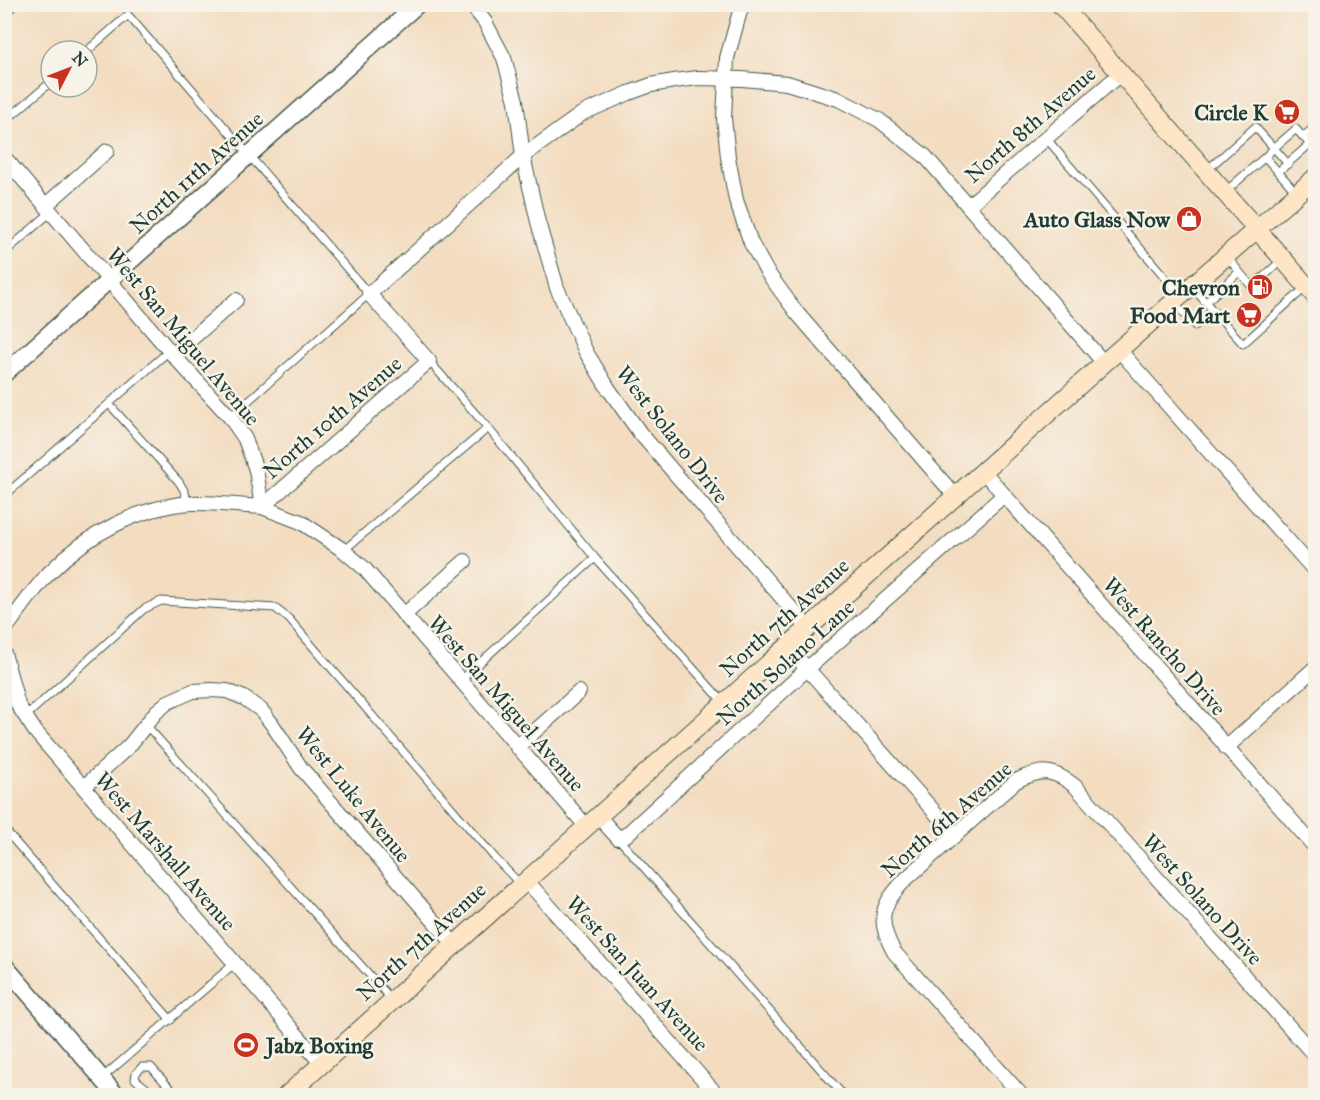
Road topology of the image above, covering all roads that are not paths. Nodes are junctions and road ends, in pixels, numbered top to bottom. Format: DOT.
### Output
graph roads {
  1 [pos="10,4"];
  2 [pos="418,4"];
  3 [pos="471,4"];
  4 [pos="742,4"];
  5 [pos="1060,4"];
  6 [pos="4,9"];
  7 [pos="99,40"];
  8 [pos="1120,74"];
  9 [pos="725,79"];
  10 [pos="39,92"];
  11 [pos="4,122"];
  12 [pos="1316,129"];
  13 [pos="1304,137"];
  14 [pos="1046,138"];
  15 [pos="1274,148"];
  16 [pos="107,151"];
  17 [pos="248,156"];
  18 [pos="523,156"];
  19 [pos="4,157"];
  20 [pos="1265,157"];
  21 [pos="1250,158"];
  22 [pos="1288,164"];
  23 [pos="1256,165"];
  24 [pos="1205,172"];
  25 [pos="1278,172"];
  26 [pos="1316,177"];
  27 [pos="1297,193"];
  28 [pos="1224,194"];
  29 [pos="968,206"];
  30 [pos="49,208"];
  31 [pos="1256,230"];
  32 [pos="4,253"];
  33 [pos="1226,256"];
  34 [pos="1282,260"];
  35 [pos="1239,272"];
  36 [pos="109,280"];
  37 [pos="1311,292"];
  38 [pos="369,294"];
  39 [pos="1182,295"];
  40 [pos="236,300"];
  41 [pos="1206,302"];
  42 [pos="1213,310"];
  43 [pos="1119,350"];
  44 [pos="172,352"];
  45 [pos="429,361"];
  46 [pos="1104,363"];
  47 [pos="4,374"];
  48 [pos="109,404"];
  49 [pos="230,417"];
  50 [pos="488,428"];
  51 [pos="983,471"];
  52 [pos="1004,495"];
  53 [pos="4,496"];
  54 [pos="955,496"];
  55 [pos="188,504"];
  56 [pos="262,507"];
  57 [pos="343,550"];
  58 [pos="596,558"];
  59 [pos="465,561"];
  60 [pos="1316,572"];
  61 [pos="404,615"];
  62 [pos="808,628"];
  63 [pos="4,631"];
  64 [pos="787,646"];
  65 [pos="4,653"];
  66 [pos="1316,667"];
  67 [pos="807,669"];
  68 [pos="460,681"];
  69 [pos="579,692"];
  70 [pos="724,703"];
  71 [pos="25,717"];
  72 [pos="146,725"];
  73 [pos="517,747"];
  74 [pos="1226,748"];
  75 [pos="1056,773"];
  76 [pos="84,788"];
  77 [pos="591,821"];
  78 [pos="4,829"];
  79 [pos="955,835"];
  80 [pos="618,838"];
  81 [pos="1316,848"];
  82 [pos="523,882"];
  83 [pos="454,944"];
  84 [pos="235,963"];
  85 [pos="4,965"];
  86 [pos="392,1000"];
  87 [pos="171,1020"];
  88 [pos="1316,1057"];
  89 [pos="321,1063"];
  90 [pos="102,1078"];
  91 [pos="117,1095"];
  92 [pos="156,1095"];
  93 [pos="177,1095"];
  94 [pos="286,1095"];
  95 [pos="718,1095"];
  96 [pos="844,1095"];
  97 [pos="1022,1095"];
  1 -- 6 [label="street"];
  2 -- 17 [label="street, North 11th Avenue"];
  3 -- 18 [label="street, West Solano Drive"];
  4 -- 9 [label="street"];
  5 -- 8 [label="main road"];
  7 -- 17 [label="lane"];
  8 -- 14 [label="street, North 8th Avenue"];
  8 -- 24 [label="main road"];
  9 -- 18 [label="street"];
  9 -- 29 [label="street"];
  9 -- 54 [label="street"];
  10 -- 11 [label="lane"];
  12 -- 13 [label="lane"];
  13 -- 15 [label="lane"];
  13 -- 22 [label="lane"];
  14 -- 29 [label="street, North 8th Avenue"];
  14 -- 39 [label="lane"];
  15 -- 20 [label="lane"];
  15 -- 22 [label="lane"];
  15 -- 24 [label="lane"];
  16 -- 30 [label="street"];
  17 -- 36 [label="street, North 11th Avenue"];
  17 -- 38 [label="lane"];
  18 -- 38 [label="street"];
  18 -- 62 [label="street, West Solano Drive"];
  19 -- 30 [label="street, West San Miguel Avenue"];
  20 -- 23 [label="lane"];
  20 -- 25 [label="lane"];
  21 -- 23 [label="lane"];
  22 -- 25 [label="lane"];
  23 -- 28 [label="lane"];
  24 -- 28 [label="main road"];
  25 -- 27 [label="lane"];
  26 -- 27 [label="main road, North 7th Avenue"];
  27 -- 31 [label="main road, North 7th Avenue"];
  28 -- 31 [label="main road"];
  29 -- 46 [label="street"];
  30 -- 32 [label="lane"];
  30 -- 36 [label="street, West San Miguel Avenue"];
  31 -- 33 [label="main road, North 7th Avenue"];
  31 -- 34 [label="main road"];
  33 -- 35 [label="lane"];
  33 -- 39 [label="main road, North 7th Avenue"];
  34 -- 35 [label="lane"];
  34 -- 37 [label="main road"];
  35 -- 41 [label="lane"];
  36 -- 44 [label="street, West San Miguel Avenue"];
  36 -- 47 [label="street, North 11th Avenue"];
  37 -- 42 [label="lane"];
  38 -- 45 [label="street, North 10th Avenue"];
  38 -- 49 [label="lane"];
  39 -- 41 [label="lane"];
  39 -- 42 [label="lane"];
  39 -- 43 [label="main road, North 7th Avenue"];
  40 -- 44 [label="street"];
  41 -- 42 [label="lane"];
  43 -- 46 [label="main road, North 7th Avenue"];
  43 -- 60 [label="street"];
  44 -- 48 [label="lane"];
  44 -- 49 [label="street, West San Miguel Avenue"];
  45 -- 50 [label="lane"];
  45 -- 56 [label="street, North 10th Avenue"];
  46 -- 51 [label="main road, North 7th Avenue"];
  48 -- 53 [label="lane"];
  48 -- 55 [label="lane"];
  49 -- 56 [label="street, West San Miguel Avenue"];
  50 -- 57 [label="lane"];
  50 -- 58 [label="lane"];
  51 -- 52 [label="street, West Rancho Drive"];
  51 -- 54 [label="main road, North 7th Avenue"];
  52 -- 67 [label="street, North Solano Lane"];
  52 -- 74 [label="street, West Rancho Drive"];
  54 -- 62 [label="main road, North 7th Avenue"];
  55 -- 56 [label="street, North 10th Avenue"];
  55 -- 63 [label="street, North 10th Avenue"];
  56 -- 57 [label="street, West San Miguel Avenue"];
  57 -- 61 [label="street, West San Miguel Avenue"];
  58 -- 68 [label="lane"];
  58 -- 70 [label="lane"];
  59 -- 61 [label="street"];
  61 -- 68 [label="street, West San Miguel Avenue"];
  62 -- 64 [label="main road, North 7th Avenue"];
  64 -- 67 [label="street"];
  64 -- 70 [label="main road, North 7th Avenue"];
  65 -- 71 [label="street, West Marshall Avenue"];
  66 -- 74 [label="street"];
  67 -- 79 [label="street"];
  67 -- 80 [label="street, North Solano Lane"];
  68 -- 73 [label="street, West San Miguel Avenue"];
  69 -- 73 [label="street"];
  70 -- 77 [label="main road, North 7th Avenue"];
  71 -- 76 [label="street, West Marshall Avenue"];
  71 -- 82 [label="lane"];
  72 -- 76 [label="street"];
  72 -- 83 [label="street, West Luke Avenue"];
  72 -- 86 [label="lane"];
  73 -- 77 [label="street, West San Miguel Avenue"];
  74 -- 81 [label="street, West Rancho Drive"];
  75 -- 79 [label="street, North 6th Avenue"];
  75 -- 88 [label="street, West Solano Drive"];
  76 -- 84 [label="street, West Marshall Avenue"];
  77 -- 80 [label="street"];
  77 -- 82 [label="main road, North 7th Avenue"];
  78 -- 87 [label="lane"];
  79 -- 97 [label="street, North 6th Avenue"];
  80 -- 96 [label="lane"];
  82 -- 83 [label="main road, North 7th Avenue"];
  82 -- 95 [label="street, West San Juan Avenue"];
  83 -- 86 [label="main road, North 7th Avenue"];
  84 -- 87 [label="lane"];
  84 -- 89 [label="street, West Marshall Avenue"];
  85 -- 90 [label="street"];
  86 -- 89 [label="main road, North 7th Avenue"];
  87 -- 90 [label="lane"];
  89 -- 94 [label="main road, North 7th Avenue"];
  90 -- 91 [label="street"];
  92 -- 93 [label="lane"];
}
